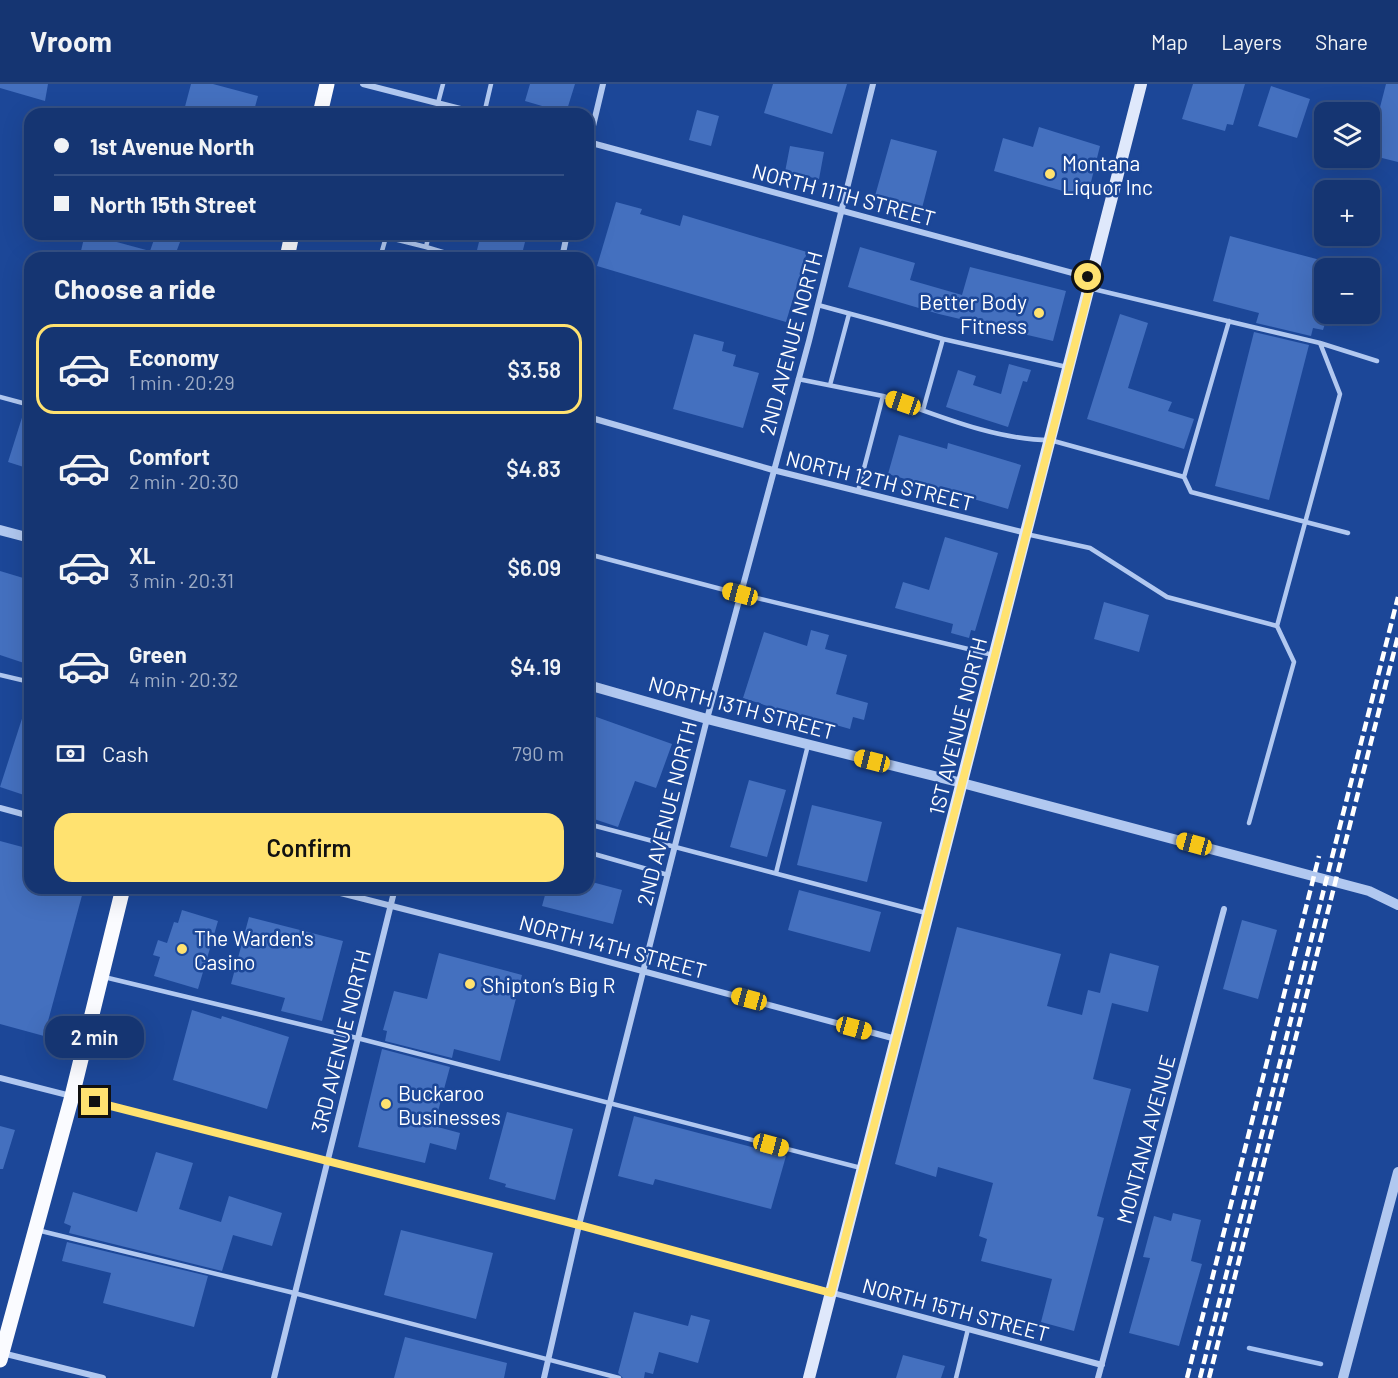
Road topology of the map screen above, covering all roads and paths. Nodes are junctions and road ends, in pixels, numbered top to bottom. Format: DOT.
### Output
graph roads {
  1 [pos="327,84"];
  2 [pos="363,84"];
  3 [pos="443,84"];
  4 [pos="491,84"];
  5 [pos="603,84"];
  6 [pos="873,84"];
  7 [pos="1142,84"];
  8 [pos="438,103"];
  9 [pos="321,108"];
  10 [pos="451,108"];
  11 [pos="484,108"];
  12 [pos="594,120"];
  13 [pos="594,146"];
  14 [pos="841,210"];
  15 [pos="398,240"];
  16 [pos="428,240"];
  17 [pos="426,247"];
  18 [pos="443,252"];
  19 [pos="1090,283"];
  20 [pos="818,305"];
  21 [pos="849,314"];
  22 [pos="1228,321"];
  23 [pos="943,339"];
  24 [pos="1320,343"];
  25 [pos="1377,361"];
  26 [pos="1069,367"];
  27 [pos="798,379"];
  28 [pos="830,385"];
  29 [pos="883,396"];
  30 [pos="0,397"];
  31 [pos="24,403"];
  32 [pos="923,410"];
  33 [pos="594,419"];
  34 [pos="1050,440"];
  35 [pos="773,470"];
  36 [pos="1184,477"];
  37 [pos="858,491"];
  38 [pos="1306,522"];
  39 [pos="0,530"];
  40 [pos="1348,533"];
  41 [pos="1026,534"];
  42 [pos="24,536"];
  43 [pos="594,556"];
  44 [pos="740,594"];
  45 [pos="1277,626"];
  46 [pos="995,656"];
  47 [pos="0,675"];
  48 [pos="24,681"];
  49 [pos="594,688"];
  50 [pos="707,719"];
  51 [pos="808,745"];
  52 [pos="962,783"];
  53 [pos="0,808"];
  54 [pos="24,814"];
  55 [pos="1249,823"];
  56 [pos="594,826"];
  57 [pos="675,846"];
  58 [pos="594,854"];
  59 [pos="776,873"];
  60 [pos="668,875"];
  61 [pos="122,894"];
  62 [pos="346,894"];
  63 [pos="394,894"];
  64 [pos="391,905"];
  65 [pos="1398,905"];
  66 [pos="1224,909"];
  67 [pos="928,914"];
  68 [pos="644,971"];
  69 [pos="102,976"];
  70 [pos="357,1038"];
  71 [pos="897,1039"];
  72 [pos="0,1078"];
  73 [pos="72,1096"];
  74 [pos="610,1103"];
  75 [pos="326,1162"];
  76 [pos="863,1169"];
  77 [pos="1398,1172"];
  78 [pos="1394,1202"];
  79 [pos="579,1225"];
  80 [pos="35,1230"];
  81 [pos="294,1293"];
  82 [pos="831,1293"];
  83 [pos="968,1329"];
  84 [pos="1,1355"];
  85 [pos="548,1359"];
  86 [pos="1102,1365"];
  87 [pos="103,1378"];
  88 [pos="274,1378"];
  89 [pos="544,1378"];
  90 [pos="619,1378"];
  91 [pos="809,1378"];
  92 [pos="956,1378"];
  93 [pos="1098,1378"];
  94 [pos="1343,1378"];
  1 -- 9 [label="main road"];
  2 -- 8 [label="street"];
  3 -- 8 [label="lane"];
  4 -- 11 [label="lane"];
  5 -- 12 [label="street"];
  6 -- 14 [label="street, 2ND AVENUE NORTH"];
  7 -- 19 [label="main road, 1ST AVENUE NORTH"];
  8 -- 10 [label="street"];
  13 -- 14 [label="street, NORTH 11TH STREET"];
  14 -- 19 [label="street, NORTH 11TH STREET"];
  14 -- 20 [label="street, 2ND AVENUE NORTH"];
  15 -- 17 [label="lane"];
  16 -- 17 [label="lane"];
  17 -- 18 [label="lane"];
  19 -- 22 [label="lane"];
  19 -- 26 [label="main road, 1ST AVENUE NORTH"];
  20 -- 21 [label="lane"];
  20 -- 27 [label="street, 2ND AVENUE NORTH"];
  21 -- 23 [label="lane"];
  21 -- 28 [label="lane"];
  22 -- 24 [label="lane"];
  22 -- 36 [label="lane"];
  23 -- 26 [label="lane"];
  23 -- 32 [label="lane"];
  24 -- 25 [label="lane"];
  24 -- 38 [label="lane"];
  26 -- 34 [label="main road, 1ST AVENUE NORTH"];
  27 -- 28 [label="lane"];
  27 -- 35 [label="street, 2ND AVENUE NORTH"];
  28 -- 29 [label="lane"];
  29 -- 32 [label="lane"];
  29 -- 37 [label="lane"];
  30 -- 31 [label="lane"];
  32 -- 34 [label="lane"];
  33 -- 35 [label="street, NORTH 12TH STREET"];
  34 -- 36 [label="lane"];
  34 -- 41 [label="main road, 1ST AVENUE NORTH"];
  35 -- 37 [label="street, NORTH 12TH STREET"];
  35 -- 44 [label="street, 2ND AVENUE NORTH"];
  36 -- 38 [label="lane"];
  37 -- 41 [label="street, NORTH 12TH STREET"];
  38 -- 40 [label="lane"];
  38 -- 45 [label="lane"];
  39 -- 42 [label="street"];
  41 -- 45 [label="lane"];
  41 -- 46 [label="main road, 1ST AVENUE NORTH"];
  43 -- 44 [label="lane"];
  44 -- 46 [label="lane"];
  44 -- 50 [label="street, 2ND AVENUE NORTH"];
  45 -- 55 [label="lane"];
  46 -- 52 [label="main road, 1ST AVENUE NORTH"];
  47 -- 48 [label="lane"];
  49 -- 50 [label="street, NORTH 13TH STREET"];
  50 -- 51 [label="street, NORTH 13TH STREET"];
  50 -- 57 [label="street, 2ND AVENUE NORTH"];
  51 -- 52 [label="street, NORTH 13TH STREET"];
  51 -- 59 [label="lane"];
  52 -- 65 [label="street, NORTH 13TH STREET"];
  52 -- 67 [label="main road, 1ST AVENUE NORTH"];
  53 -- 54 [label="street"];
  56 -- 57 [label="lane"];
  57 -- 59 [label="lane"];
  57 -- 60 [label="street, 2ND AVENUE NORTH"];
  58 -- 60 [label="lane"];
  59 -- 67 [label="lane"];
  60 -- 68 [label="street, 2ND AVENUE NORTH"];
  61 -- 69 [label="main road"];
  62 -- 64 [label="street, NORTH 14TH STREET"];
  63 -- 64 [label="street, 3RD AVENUE NORTH"];
  64 -- 68 [label="street, NORTH 14TH STREET"];
  64 -- 70 [label="street, 3RD AVENUE NORTH"];
  66 -- 86 [label="street, MONTANA AVENUE"];
  67 -- 71 [label="main road, 1ST AVENUE NORTH"];
  68 -- 71 [label="street, NORTH 14TH STREET"];
  68 -- 74 [label="street, 2ND AVENUE NORTH"];
  69 -- 70 [label="lane"];
  69 -- 73 [label="main road"];
  70 -- 74 [label="lane"];
  70 -- 75 [label="street, 3RD AVENUE NORTH"];
  71 -- 76 [label="main road, 1ST AVENUE NORTH"];
  72 -- 73 [label="street, NORTH 15TH STREET"];
  73 -- 75 [label="street, NORTH 15TH STREET"];
  73 -- 80 [label="main road"];
  74 -- 76 [label="lane"];
  74 -- 79 [label="street, 2ND AVENUE NORTH"];
  75 -- 79 [label="street, NORTH 15TH STREET"];
  75 -- 81 [label="street, 3RD AVENUE NORTH"];
  76 -- 82 [label="main road, 1ST AVENUE NORTH"];
  77 -- 78 [label="street"];
  78 -- 94 [label="street"];
  79 -- 82 [label="street, NORTH 15TH STREET"];
  79 -- 85 [label="street, 2ND AVENUE NORTH"];
  80 -- 81 [label="lane"];
  80 -- 84 [label="main road"];
  81 -- 85 [label="lane"];
  81 -- 88 [label="street, 3RD AVENUE NORTH"];
  82 -- 83 [label="street, NORTH 15TH STREET"];
  82 -- 91 [label="main road, 1ST AVENUE NORTH"];
  83 -- 86 [label="street, NORTH 15TH STREET"];
  83 -- 92 [label="lane"];
  84 -- 87 [label="street"];
  85 -- 89 [label="street, 2ND AVENUE NORTH"];
  85 -- 90 [label="lane"];
  86 -- 93 [label="street, MONTANA AVENUE"];
}
